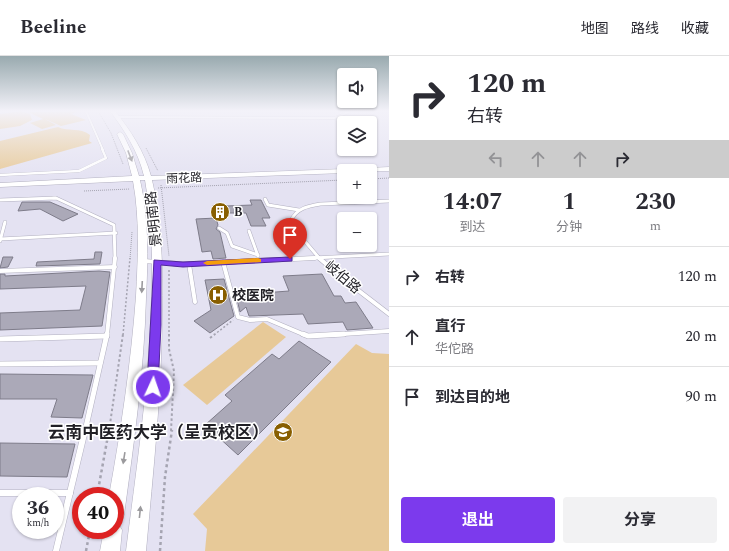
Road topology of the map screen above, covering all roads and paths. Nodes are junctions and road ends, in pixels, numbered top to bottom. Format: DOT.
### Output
graph roads {
  1 [pos="97,134"];
  2 [pos="112,134"];
  3 [pos="119,134"];
  4 [pos="126,134"];
  5 [pos="389,169"];
  6 [pos="377,170"];
  7 [pos="337,171"];
  8 [pos="389,174"];
  9 [pos="0,175"];
  10 [pos="377,175"];
  11 [pos="337,176"];
  12 [pos="389,178"];
  13 [pos="377,179"];
  14 [pos="337,180"];
  15 [pos="0,185"];
  16 [pos="137,185"];
  17 [pos="0,190"];
  18 [pos="84,191"];
  19 [pos="265,199"];
  20 [pos="0,200"];
  21 [pos="389,201"];
  22 [pos="299,210"];
  23 [pos="5,222"];
  24 [pos="219,228"];
  25 [pos="132,230"];
  26 [pos="249,231"];
  27 [pos="116,233"];
  28 [pos="0,240"];
  29 [pos="389,254"];
  30 [pos="258,255"];
  31 [pos="319,258"];
  32 [pos="260,260"];
  33 [pos="144,261"];
  34 [pos="157,262"];
  35 [pos="223,262"];
  36 [pos="189,264"];
  37 [pos="115,267"];
  38 [pos="0,271"];
  39 [pos="195,302"];
  40 [pos="389,314"];
  41 [pos="238,317"];
  42 [pos="389,330"];
  43 [pos="107,336"];
  44 [pos="210,338"];
  45 [pos="0,339"];
  46 [pos="0,364"];
  47 [pos="100,364"];
  48 [pos="99,487"];
  49 [pos="119,487"];
  50 [pos="0,493"];
  51 [pos="70,493"];
  52 [pos="88,539"];
  53 [pos="112,539"];
  54 [pos="56,551"];
  55 [pos="86,551"];
  56 [pos="110,551"];
  57 [pos="136,551"];
  1 -- 9 [label="lane"];
  2 -- 16 [label="path"];
  3 -- 16 [label="street, 景明南路, one-way"];
  4 -- 16 [label="street, 景明南路"];
  5 -- 6 [label="street"];
  7 -- 16 [label="street, 雨花路"];
  8 -- 10 [label="street"];
  11 -- 16 [label="street, 雨花路"];
  12 -- 13 [label="path"];
  14 -- 16 [label="path"];
  15 -- 16 [label="street, 雨花路"];
  16 -- 17 [label="street, 雨花路"];
  16 -- 18 [label="path"];
  16 -- 33 [label="street, 景明南路"];
  16 -- 34 [label="street, 景明南路"];
  19 -- 22 [label="lane"];
  20 -- 27 [label="lane"];
  21 -- 22 [label="lane"];
  22 -- 31 [label="lane, 岐伯路"];
  23 -- 28 [label="lane"];
  24 -- 30 [label="lane"];
  25 -- 48 [label="path"];
  26 -- 30 [label="lane"];
  27 -- 28 [label="lane"];
  27 -- 37 [label="lane"];
  29 -- 31 [label="lane"];
  30 -- 32 [label="lane"];
  31 -- 32 [label="lane"];
  31 -- 40 [label="lane, 岐伯路"];
  32 -- 35 [label="lane"];
  33 -- 34 [label="lane"];
  33 -- 49 [label="street, 景明南路, one-way"];
  34 -- 36 [label="lane"];
  57 -- 34 [label="street, 景明南路, one-way"];
  35 -- 36 [label="lane"];
  35 -- 41 [label="lane"];
  36 -- 39 [label="lane"];
  37 -- 38 [label="lane"];
  37 -- 43 [label="lane"];
  41 -- 42 [label="lane"];
  41 -- 44 [label="path"];
  43 -- 45 [label="lane"];
  43 -- 47 [label="lane"];
  46 -- 47 [label="lane"];
  47 -- 51 [label="lane"];
  50 -- 51 [label="lane"];
  51 -- 54 [label="lane"];
  52 -- 55 [label="path"];
  53 -- 56 [label="street"];
}
